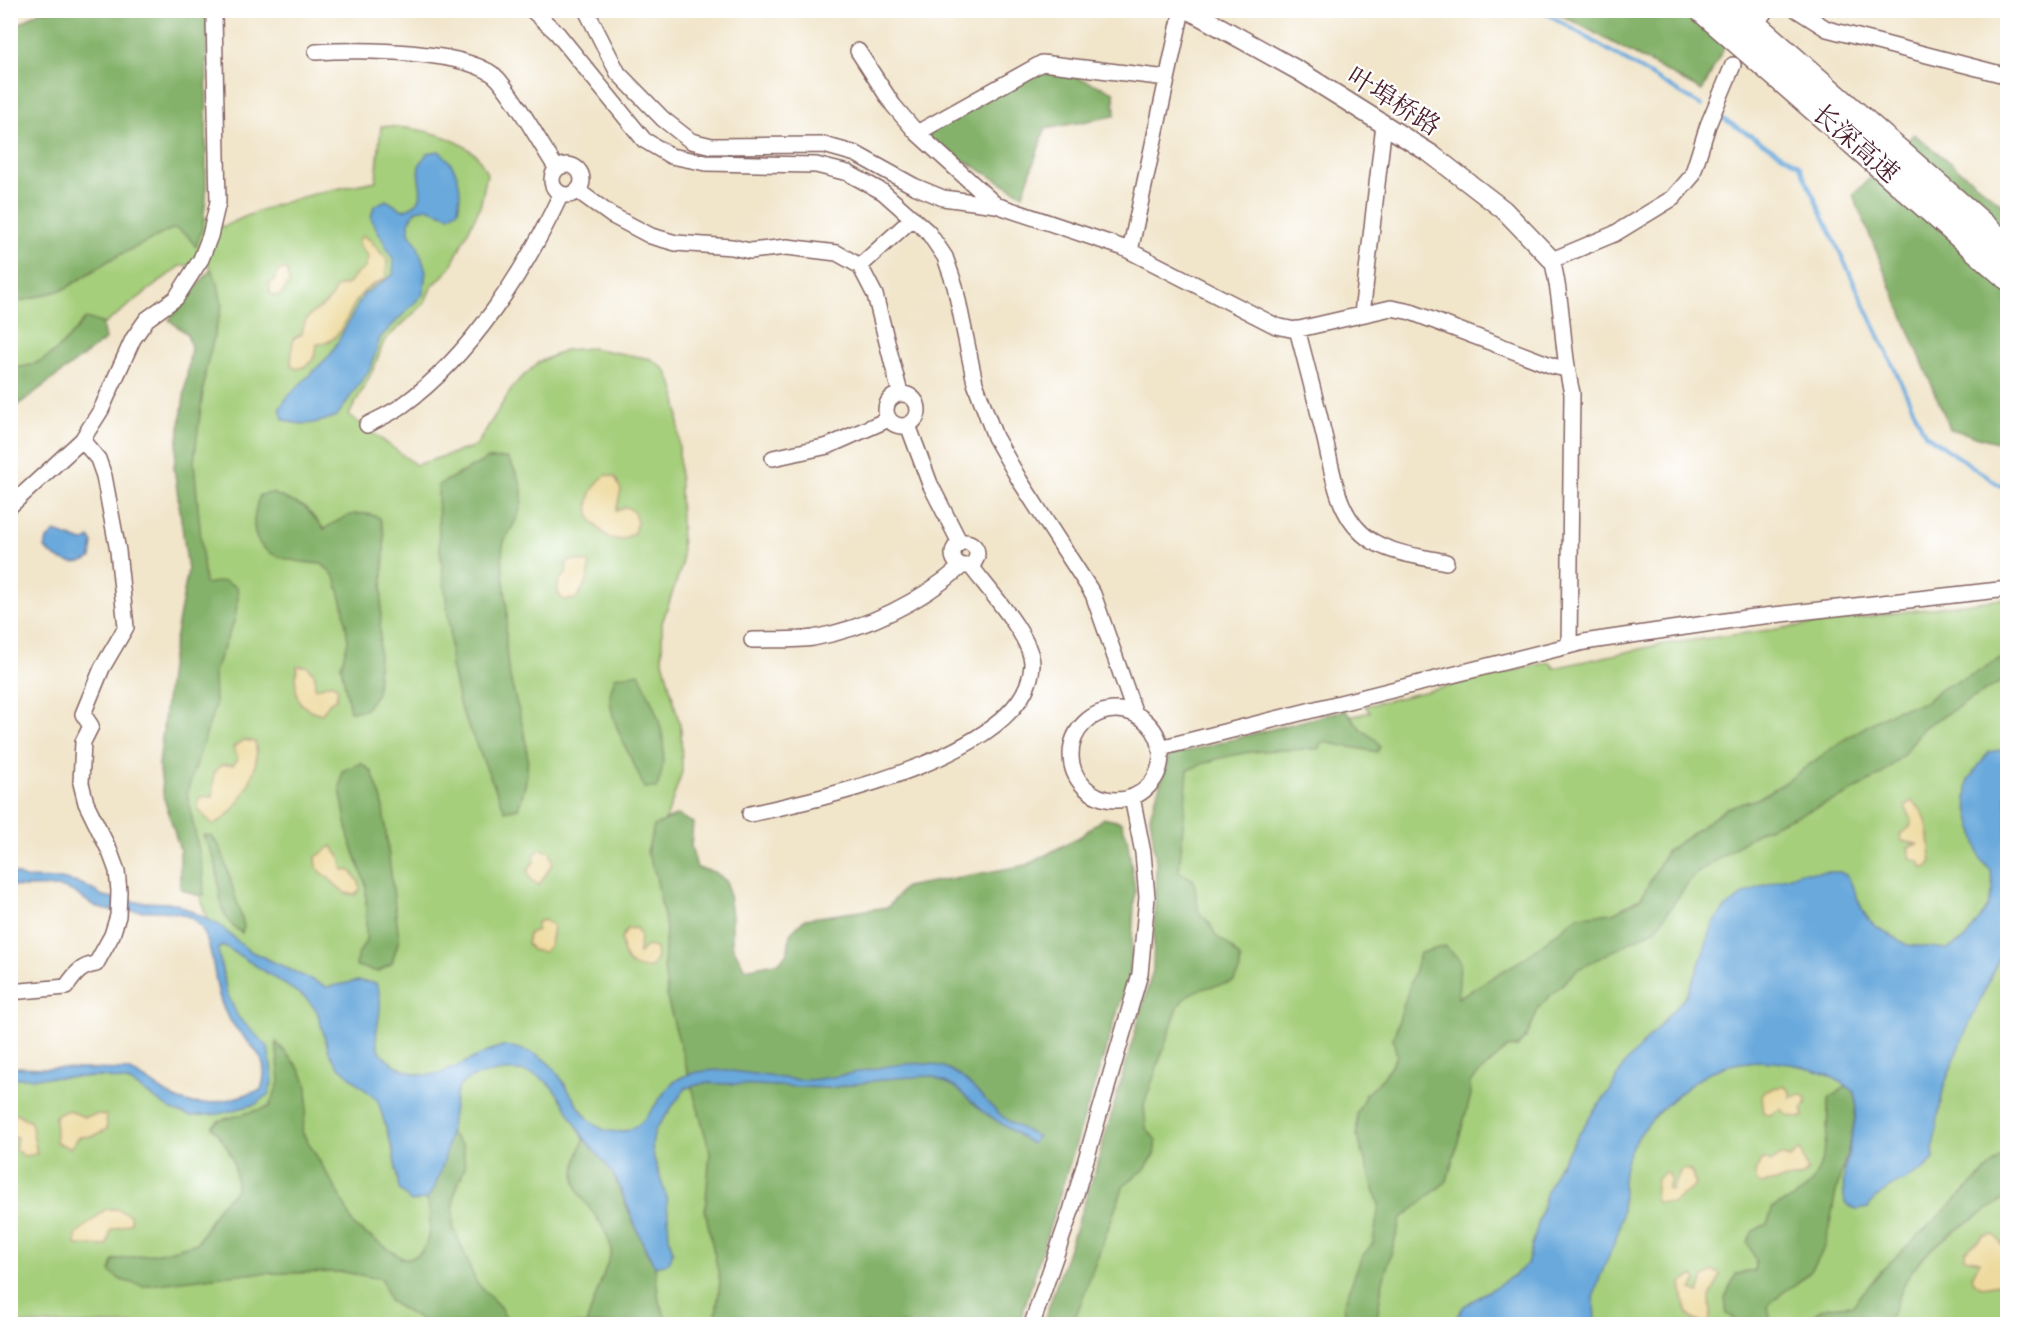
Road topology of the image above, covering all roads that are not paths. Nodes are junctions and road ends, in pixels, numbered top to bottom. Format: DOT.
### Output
graph roads {
  1 [pos="217,10"];
  2 [pos="532,10"];
  3 [pos="586,10"];
  4 [pos="1182,10"];
  5 [pos="1189,10"];
  6 [pos="1704,10"];
  7 [pos="1735,10"];
  8 [pos="1797,10"];
  9 [pos="858,51"];
  10 [pos="316,52"];
  11 [pos="1733,65"];
  12 [pos="2007,76"];
  13 [pos="1167,78"];
  14 [pos="1384,124"];
  15 [pos="917,133"];
  16 [pos="557,169"];
  17 [pos="578,191"];
  18 [pos="561,194"];
  19 [pos="996,205"];
  20 [pos="913,218"];
  21 [pos="2007,249"];
  22 [pos="1130,251"];
  23 [pos="1552,260"];
  24 [pos="860,266"];
  25 [pos="2007,276"];
  26 [pos="1362,314"];
  27 [pos="1297,329"];
  28 [pos="1566,369"];
  29 [pos="900,393"];
  30 [pos="889,419"];
  31 [pos="367,425"];
  32 [pos="908,425"];
  33 [pos="82,440"];
  34 [pos="773,458"];
  35 [pos="10,506"];
  36 [pos="1446,562"];
  37 [pos="966,565"];
  38 [pos="2007,589"];
  39 [pos="752,640"];
  40 [pos="1569,646"];
  41 [pos="1135,714"];
  42 [pos="1160,748"];
  43 [pos="1132,797"];
  44 [pos="750,814"];
  45 [pos="10,992"];
  46 [pos="1032,1324"];
  1 -- 33 [label="street"];
  2 -- 20 [label="street"];
  3 -- 19 [label="street"];
  4 -- 13 [label="street"];
  5 -- 14 [label="street, 叶埠桥路"];
  6 -- 25 [label="highway, 长深高速"];
  7 -- 21 [label="highway, 长深高速"];
  8 -- 12 [label="street"];
  9 -- 15 [label="street"];
  10 -- 16 [label="street"];
  11 -- 23 [label="street"];
  13 -- 15 [label="street"];
  13 -- 22 [label="street"];
  14 -- 23 [label="street, 叶埠桥路"];
  14 -- 26 [label="street"];
  15 -- 19 [label="street"];
  16 -- 17 [label="street"];
  16 -- 18 [label="street"];
  17 -- 18 [label="street"];
  17 -- 24 [label="street"];
  18 -- 31 [label="street"];
  19 -- 22 [label="street"];
  20 -- 24 [label="street"];
  20 -- 41 [label="street"];
  22 -- 27 [label="street"];
  23 -- 28 [label="street"];
  24 -- 29 [label="street"];
  26 -- 27 [label="street"];
  26 -- 28 [label="street"];
  27 -- 36 [label="street"];
  28 -- 40 [label="street"];
  29 -- 30 [label="street"];
  29 -- 32 [label="street"];
  30 -- 32 [label="street"];
  30 -- 34 [label="street"];
  32 -- 37 [label="street"];
  33 -- 35 [label="street"];
  33 -- 45 [label="street"];
  37 -- 39 [label="street"];
  37 -- 44 [label="street"];
  38 -- 40 [label="street"];
  40 -- 42 [label="street"];
  41 -- 42 [label="street"];
  41 -- 43 [label="street"];
  42 -- 43 [label="street"];
  43 -- 46 [label="street"];
}
